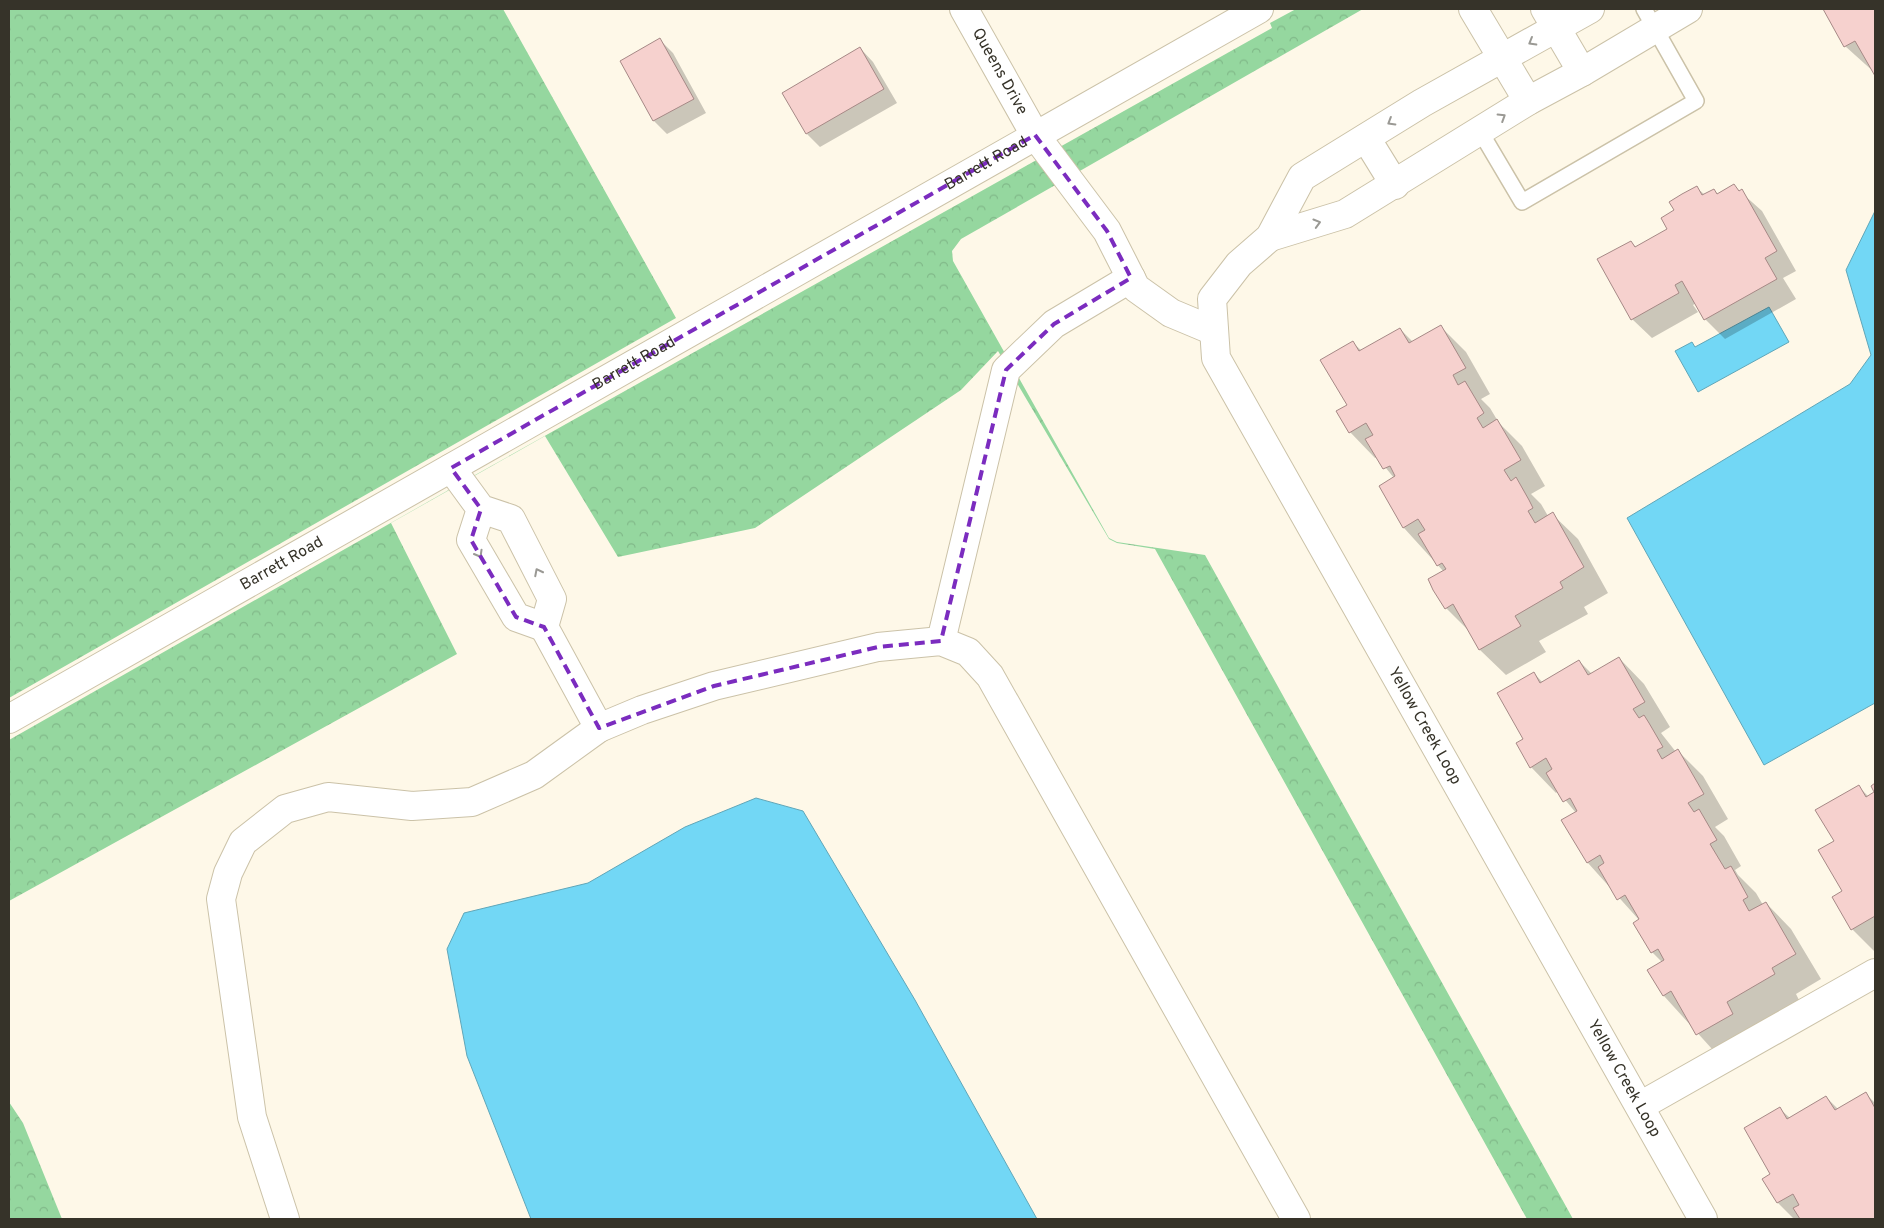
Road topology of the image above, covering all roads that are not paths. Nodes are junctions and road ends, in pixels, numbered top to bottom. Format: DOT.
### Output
graph roads {
  1 [pos="964,9"];
  2 [pos="1259,9"];
  3 [pos="1474,9"];
  4 [pos="1590,9"];
  5 [pos="1688,9"];
  6 [pos="1551,18"];
  7 [pos="1649,18"];
  8 [pos="1503,59"];
  9 [pos="1582,72"];
  10 [pos="1528,101"];
  11 [pos="1480,131"];
  12 [pos="1035,135"];
  13 [pos="1366,138"];
  14 [pos="1394,185"];
  15 [pos="1270,236"];
  16 [pos="1131,278"];
  17 [pos="1214,331"];
  18 [pos="451,468"];
  19 [pos="480,509"];
  20 [pos="544,627"];
  21 [pos="941,641"];
  22 [pos="9,719"];
  23 [pos="600,728"];
  24 [pos="1875,973"];
  25 [pos="1640,1106"];
  26 [pos="285,1219"];
  27 [pos="1296,1219"];
  28 [pos="1703,1219"];
  1 -- 12 [label="street, Queens Drive"];
  2 -- 12 [label="street, Barrett Road"];
  3 -- 8 [label="street"];
  4 -- 6 [label="street"];
  5 -- 7 [label="street"];
  6 -- 8 [label="street, one-way"];
  6 -- 9 [label="street"];
  7 -- 9 [label="street"];
  7 -- 11 [label="lane"];
  8 -- 10 [label="street"];
  8 -- 13 [label="street, one-way"];
  9 -- 10 [label="street"];
  11 -- 10 [label="street, one-way"];
  11 -- 14 [label="street"];
  12 -- 16 [label="street, Queens Drive"];
  12 -- 18 [label="street, Barrett Road"];
  13 -- 14 [label="street"];
  13 -- 15 [label="street"];
  15 -- 14 [label="street, one-way"];
  15 -- 17 [label="street, Yellow Creek Loop"];
  16 -- 17 [label="street, Queens Drive"];
  16 -- 21 [label="street"];
  17 -- 25 [label="street, Yellow Creek Loop"];
  18 -- 19 [label="street"];
  18 -- 22 [label="street, Barrett Road"];
  20 -- 19 [label="street, one-way"];
  19 -- 20 [label="street, one-way"];
  20 -- 23 [label="street"];
  21 -- 23 [label="street"];
  21 -- 27 [label="street"];
  23 -- 26 [label="street"];
  24 -- 25 [label="street"];
  25 -- 28 [label="street, Yellow Creek Loop"];
}
